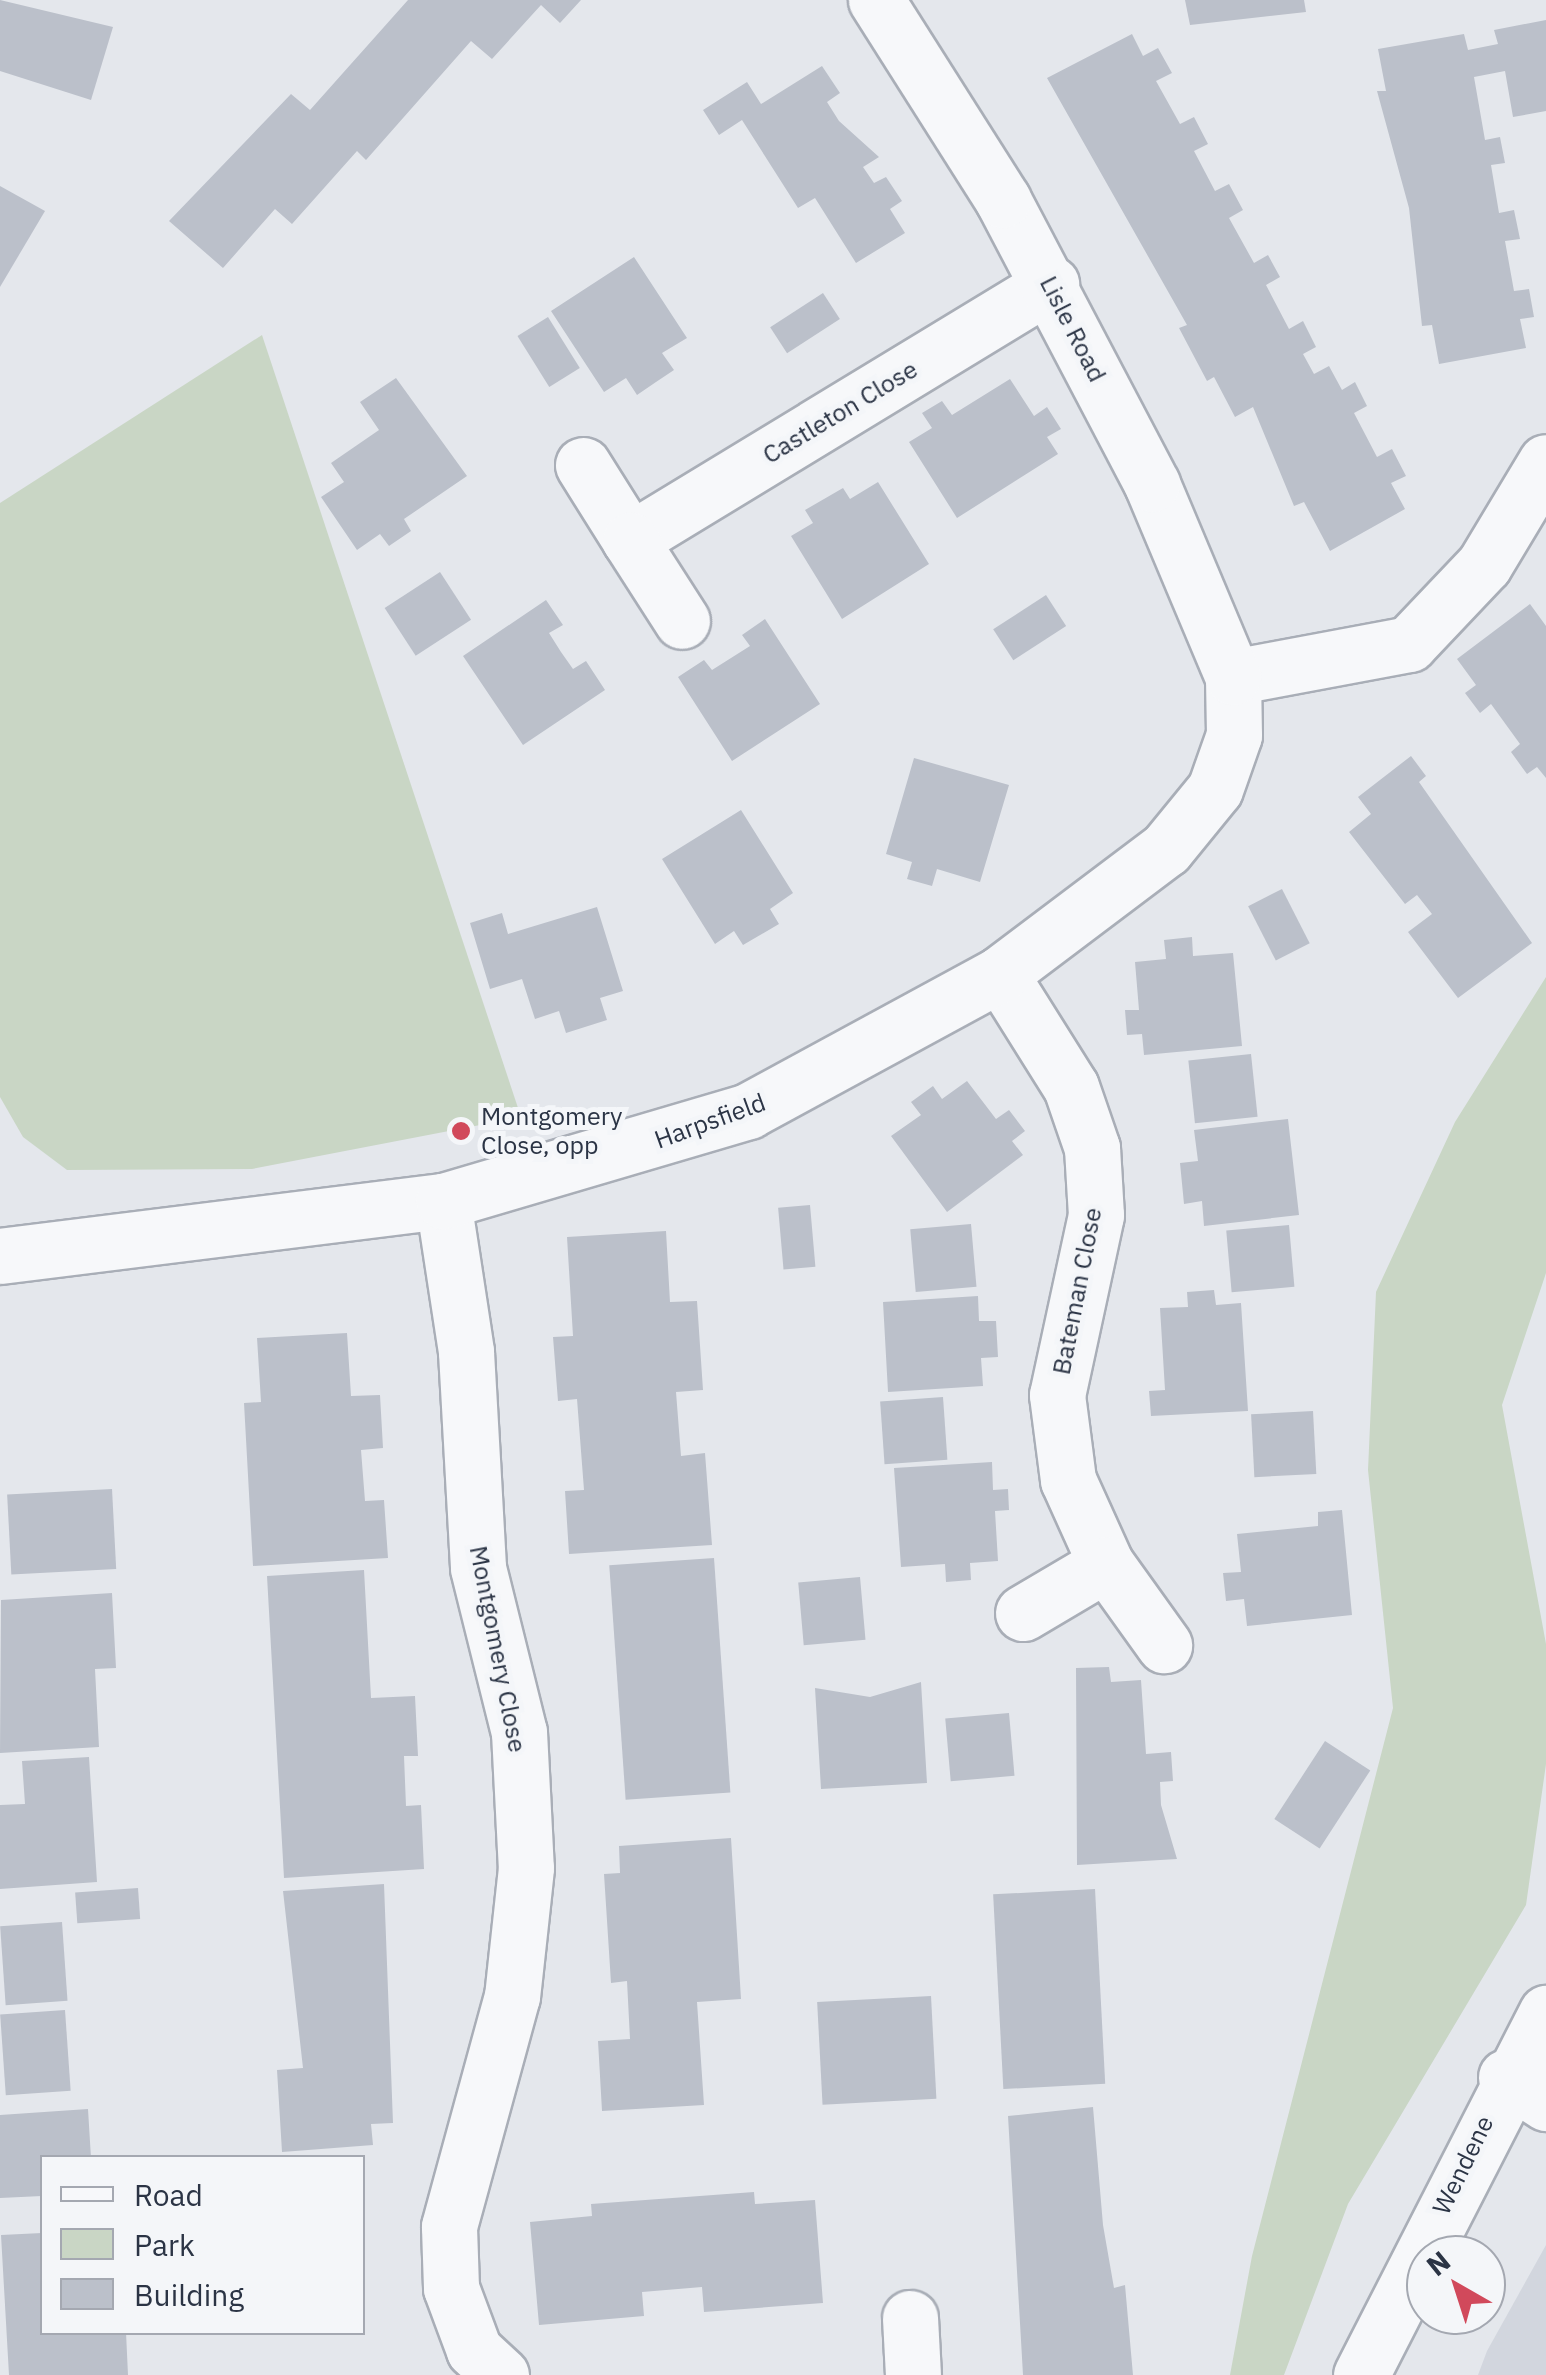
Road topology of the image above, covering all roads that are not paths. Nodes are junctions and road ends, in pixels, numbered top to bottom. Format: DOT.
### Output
graph roads {
  1 [pos="876,0"];
  2 [pos="1050,284"];
  3 [pos="1546,462"];
  4 [pos="583,465"];
  5 [pos="630,540"];
  6 [pos="682,621"];
  7 [pos="1233,677"];
  8 [pos="1000,974"];
  9 [pos="443,1201"];
  10 [pos="0,1256"];
  11 [pos="1106,1564"];
  12 [pos="1022,1613"];
  13 [pos="1164,1645"];
  14 [pos="1546,2013"];
  15 [pos="1526,2090"];
  16 [pos="910,2318"];
  17 [pos="473,2367"];
  18 [pos="913,2375"];
  19 [pos="1361,2375"];
  1 -- 2 [label="street, Lisle Road"];
  2 -- 5 [label="street, Castleton Close"];
  2 -- 7 [label="street, Lisle Road"];
  3 -- 7 [label="street"];
  4 -- 5 [label="street"];
  5 -- 6 [label="street"];
  7 -- 8 [label="street, Harpsfield"];
  8 -- 9 [label="street, Harpsfield"];
  8 -- 11 [label="street, Bateman Close"];
  9 -- 10 [label="street, Harpsfield"];
  9 -- 17 [label="street, Montgomery Close"];
  11 -- 12 [label="street"];
  11 -- 13 [label="street, Bateman Close"];
  14 -- 15 [label="street, Wendene"];
  15 -- 19 [label="street, Wendene"];
  16 -- 18 [label="street"];
}
